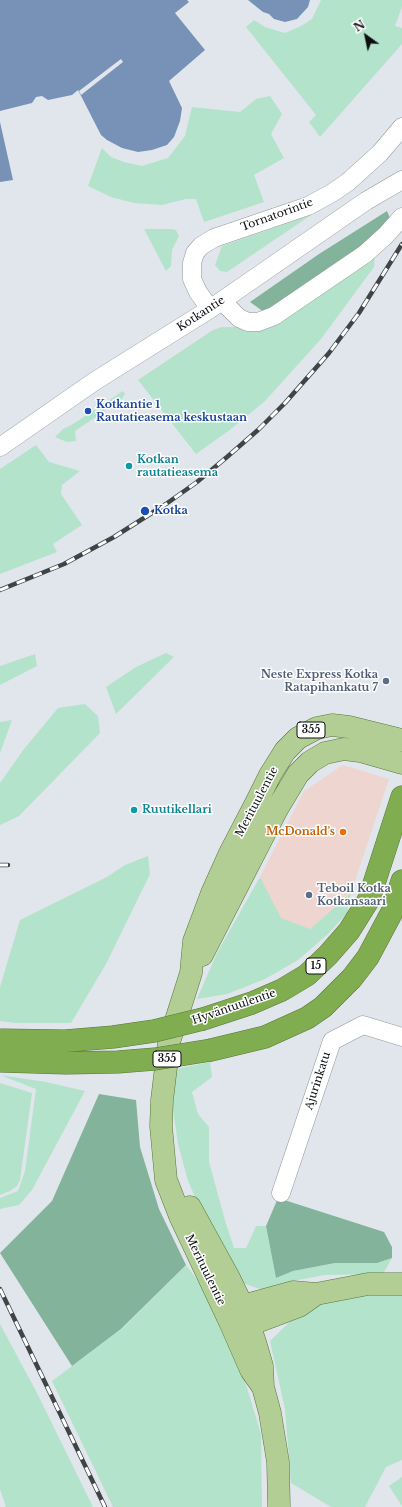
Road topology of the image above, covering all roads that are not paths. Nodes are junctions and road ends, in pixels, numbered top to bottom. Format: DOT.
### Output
graph roads {
  1 [pos="401,128"];
  2 [pos="402,180"];
  3 [pos="402,217"];
  4 [pos="216,305"];
  5 [pos="0,447"];
  6 [pos="402,740"];
  7 [pos="402,763"];
  8 [pos="402,797"];
  9 [pos="402,881"];
  10 [pos="191,973"];
  11 [pos="402,1037"];
  12 [pos="0,1040"];
  13 [pos="0,1061"];
  14 [pos="281,1193"];
  15 [pos="402,1284"];
  16 [pos="241,1318"];
  17 [pos="279,1507"];
  1 -- 4 [label="street, Tornatorintie"];
  2 -- 4 [label="street, Kotkantie"];
  3 -- 4 [label="street, Tornatorintie"];
  4 -- 5 [label="street, Kotkantie"];
  6 -- 10 [label="main road, Merituulentie / 355"];
  7 -- 10 [label="main road, Merituulentie / 355"];
  8 -- 12 [label="highway, Hyväntuulentie / 15, bridge"];
  9 -- 13 [label="highway, bridge"];
  10 -- 16 [label="main road, Merituulentie / 355"];
  11 -- 14 [label="street, Ajurinkatu"];
  15 -- 16 [label="main road"];
  16 -- 17 [label="main road, Merituulentie / 355"];
}
